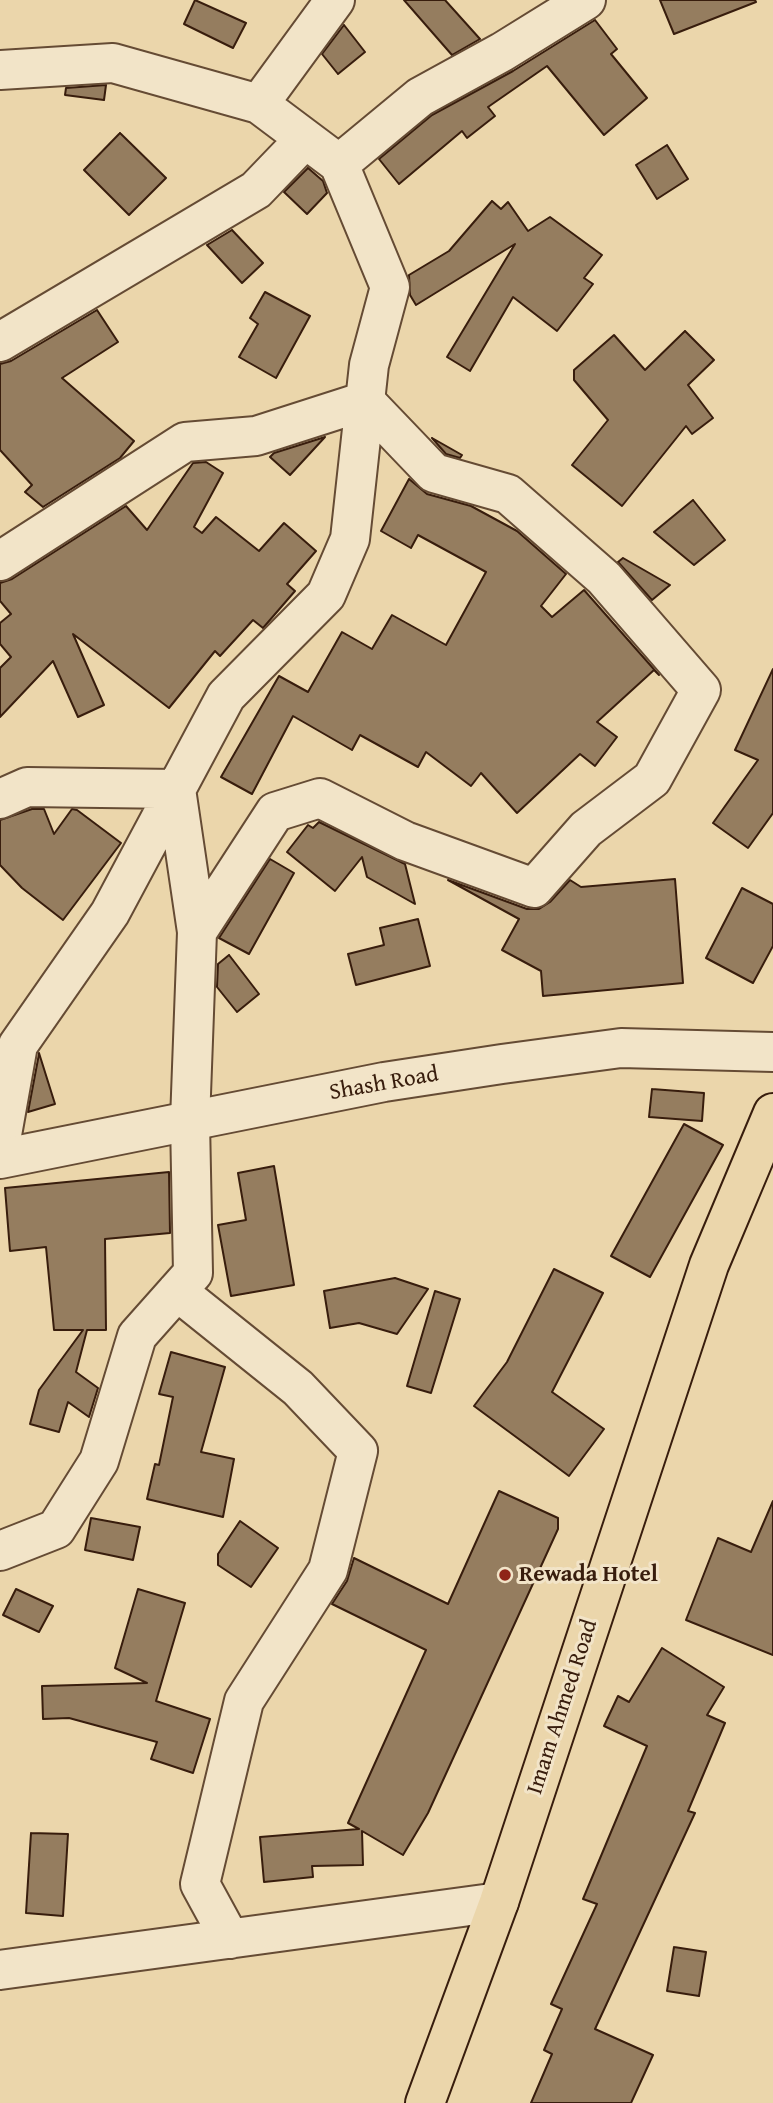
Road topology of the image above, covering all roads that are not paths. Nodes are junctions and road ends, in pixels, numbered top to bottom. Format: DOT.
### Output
graph roads {
  1 [pos="335,0"];
  2 [pos="586,0"];
  3 [pos="0,70"];
  4 [pos="259,104"];
  5 [pos="305,139"];
  6 [pos="339,164"];
  7 [pos="0,342"];
  8 [pos="365,401"];
  9 [pos="0,561"];
  10 [pos="176,789"];
  11 [pos="0,799"];
  12 [pos="197,932"];
  13 [pos="773,1052"];
  14 [pos="773,1113"];
  15 [pos="190,1121"];
  16 [pos="0,1146"];
  17 [pos="0,1159"];
  18 [pos="177,1291"];
  19 [pos="0,1551"];
  20 [pos="499,1902"];
  21 [pos="230,1938"];
  22 [pos="0,1970"];
  23 [pos="425,2103"];
  1 -- 4 [label="street"];
  2 -- 6 [label="street"];
  3 -- 4 [label="street"];
  4 -- 5 [label="street"];
  5 -- 6 [label="street"];
  5 -- 7 [label="street"];
  6 -- 8 [label="street"];
  8 -- 9 [label="street"];
  8 -- 10 [label="street"];
  8 -- 12 [label="street"];
  10 -- 11 [label="street"];
  10 -- 12 [label="street"];
  10 -- 16 [label="street"];
  12 -- 15 [label="street"];
  13 -- 15 [label="street, Shash Road"];
  14 -- 20 [label="highway, Imam Ahmed Road"];
  15 -- 17 [label="street, Shash Road"];
  15 -- 18 [label="street"];
  18 -- 19 [label="street"];
  18 -- 21 [label="street"];
  20 -- 21 [label="street"];
  20 -- 23 [label="highway, Imam Ahmed Road"];
  21 -- 22 [label="street"];
}
